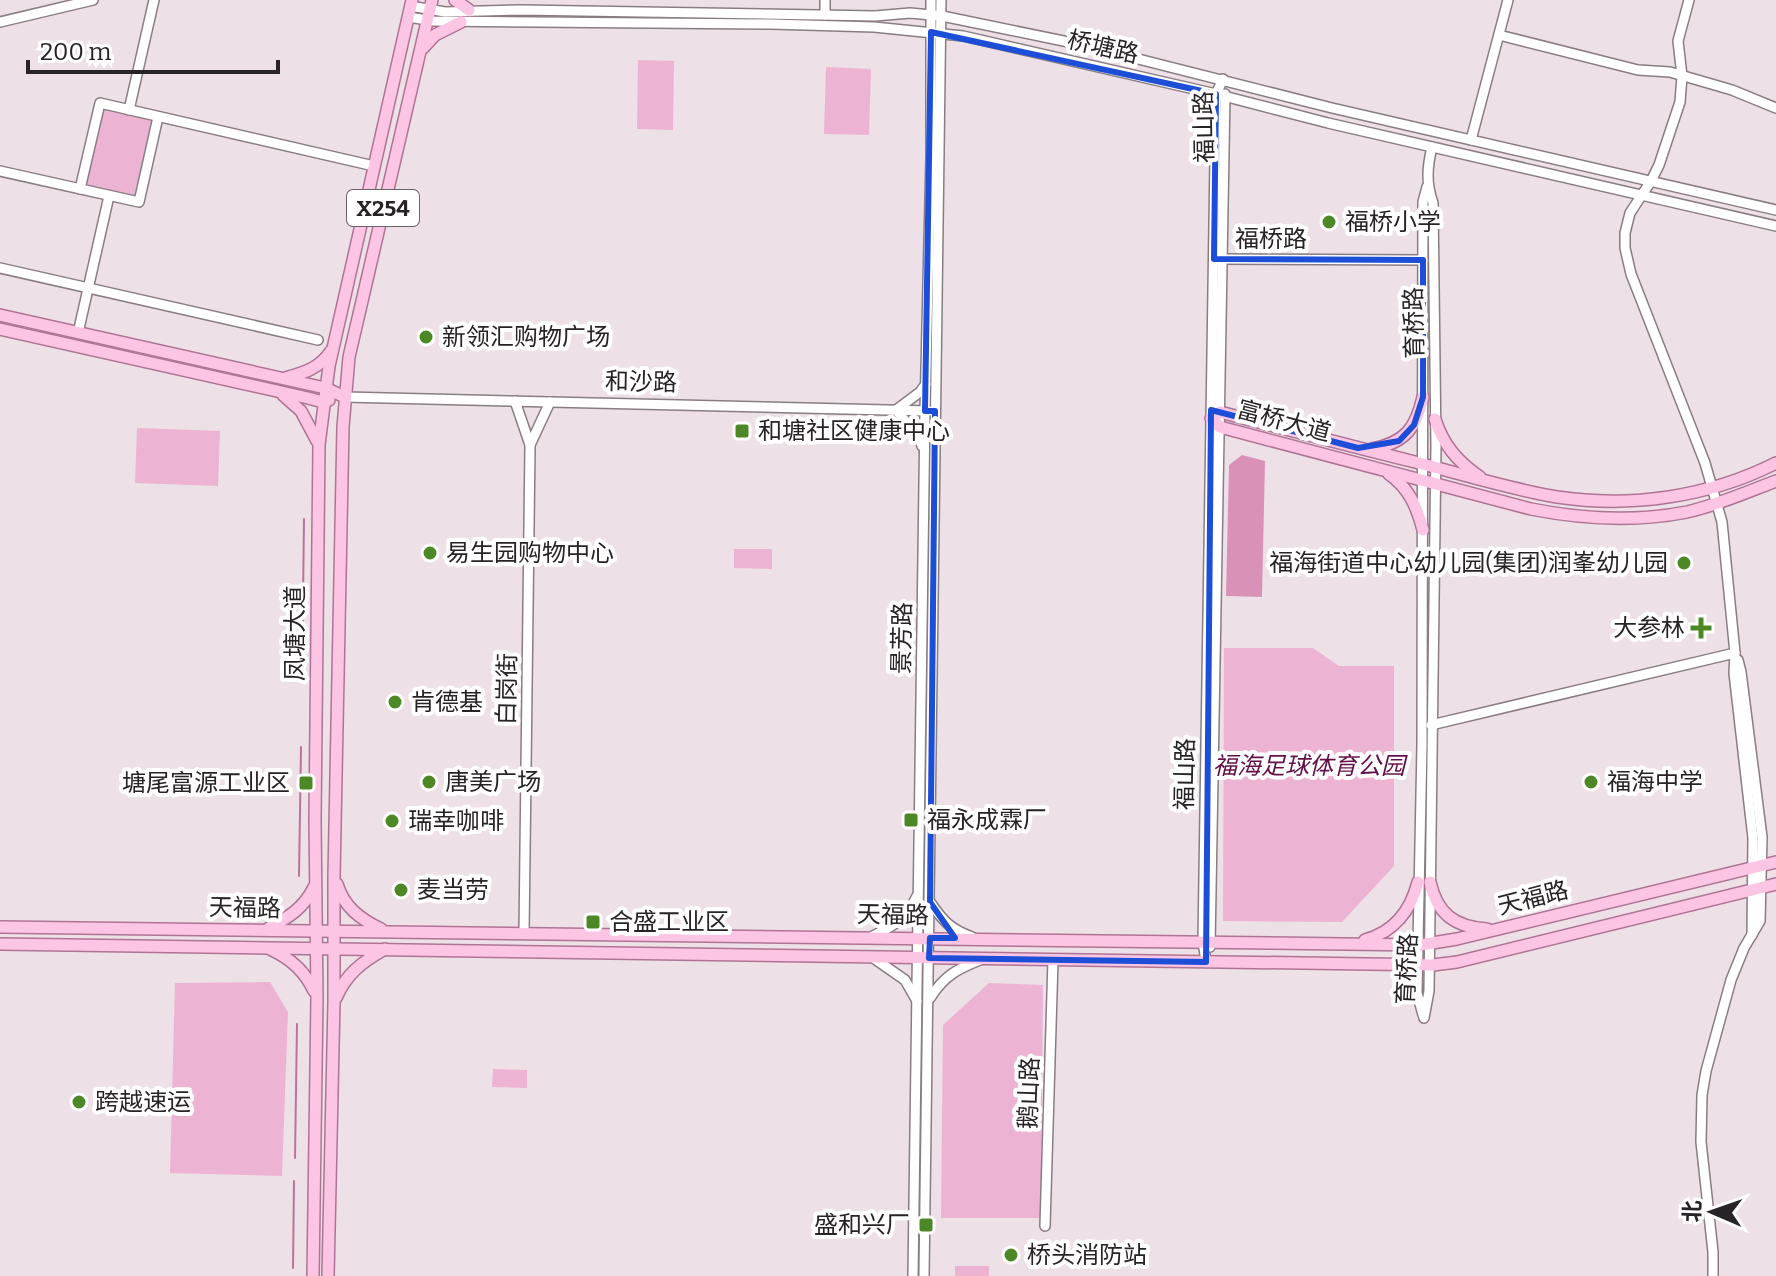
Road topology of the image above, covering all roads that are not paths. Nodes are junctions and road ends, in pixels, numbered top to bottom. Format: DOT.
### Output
graph roads {
  1 [pos="93,0"];
  2 [pos="154,0"];
  3 [pos="455,0"];
  4 [pos="822,0"];
  5 [pos="931,0"];
  6 [pos="941,0"];
  7 [pos="1508,0"];
  8 [pos="1689,0"];
  9 [pos="410,8"];
  10 [pos="430,10"];
  11 [pos="469,10"];
  12 [pos="822,15"];
  13 [pos="936,16"];
  14 [pos="0,22"];
  15 [pos="461,22"];
  16 [pos="936,32"];
  17 [pos="1499,35"];
  18 [pos="419,56"];
  19 [pos="1682,76"];
  20 [pos="1223,79"];
  21 [pos="1221,96"];
  22 [pos="1776,108"];
  23 [pos="129,110"];
  24 [pos="158,117"];
  25 [pos="1471,140"];
  26 [pos="1432,147"];
  27 [pos="374,166"];
  28 [pos="0,171"];
  29 [pos="1651,181"];
  30 [pos="1427,187"];
  31 [pos="80,189"];
  32 [pos="1641,195"];
  33 [pos="109,196"];
  34 [pos="1776,210"];
  35 [pos="1776,226"];
  36 [pos="1218,259"];
  37 [pos="1423,260"];
  38 [pos="0,268"];
  39 [pos="89,288"];
  40 [pos="0,315"];
  41 [pos="0,329"];
  42 [pos="78,333"];
  43 [pos="318,340"];
  44 [pos="335,343"];
  45 [pos="282,378"];
  46 [pos="926,384"];
  47 [pos="325,388"];
  48 [pos="275,391"];
  49 [pos="345,397"];
  50 [pos="1423,397"];
  51 [pos="515,401"];
  52 [pos="323,402"];
  53 [pos="550,402"];
  54 [pos="896,410"];
  55 [pos="930,411"];
  56 [pos="1217,419"];
  57 [pos="1435,419"];
  58 [pos="319,445"];
  59 [pos="530,445"];
  60 [pos="1358,448"];
  61 [pos="924,450"];
  62 [pos="1776,463"];
  63 [pos="1429,466"];
  64 [pos="1381,469"];
  65 [pos="1488,481"];
  66 [pos="1776,481"];
  67 [pos="1429,482"];
  68 [pos="1713,488"];
  69 [pos="1535,493"];
  70 [pos="1717,503"];
  71 [pos="1531,509"];
  72 [pos="1423,530"];
  73 [pos="1735,653"];
  74 [pos="1431,725"];
  75 [pos="1776,862"];
  76 [pos="1757,866"];
  77 [pos="316,870"];
  78 [pos="334,876"];
  79 [pos="1424,882"];
  80 [pos="1776,884"];
  81 [pos="1756,889"];
  82 [pos="919,893"];
  83 [pos="930,902"];
  84 [pos="0,927"];
  85 [pos="1499,929"];
  86 [pos="264,930"];
  87 [pos="316,931"];
  88 [pos="334,931"];
  89 [pos="386,931"];
  90 [pos="524,933"];
  91 [pos="871,937"];
  92 [pos="924,938"];
  93 [pos="975,939"];
  94 [pos="1207,942"];
  95 [pos="0,944"];
  96 [pos="1346,944"];
  97 [pos="1423,944"];
  98 [pos="266,947"];
  99 [pos="317,948"];
  100 [pos="334,948"];
  101 [pos="385,949"];
  102 [pos="872,957"];
  103 [pos="924,958"];
  104 [pos="983,959"];
  105 [pos="1053,960"];
  106 [pos="1206,962"];
  107 [pos="1423,964"];
  108 [pos="317,998"];
  109 [pos="923,1001"];
  110 [pos="334,1002"];
  111 [pos="1045,1226"];
  112 [pos="313,1276"];
  113 [pos="328,1276"];
  114 [pos="913,1276"];
  115 [pos="924,1276"];
  116 [pos="1713,1276"];
  1 -- 14 [label="street"];
  2 -- 23 [label="street"];
  3 -- 11 [label="main road"];
  4 -- 12 [label="street"];
  5 -- 13 [label="street, 景芳路"];
  6 -- 13 [label="street, 景芳路"];
  7 -- 17 [label="street"];
  8 -- 19 [label="street"];
  9 -- 10 [label="street, 桥塘路 / X254"];
  9 -- 27 [label="main road, 凤塘大道 / X254"];
  10 -- 11 [label="street, 桥塘路 / X254"];
  10 -- 15 [label="street, 桥塘路 / X254"];
  10 -- 18 [label="main road, 凤塘大道 / X254"];
  11 -- 12 [label="street, 桥塘路 / X254"];
  12 -- 13 [label="street, 桥塘路 / X254"];
  13 -- 16 [label="street, 景芳路"];
  13 -- 20 [label="street, 桥塘路 / X254"];
  15 -- 16 [label="street, 桥塘路 / X254"];
  15 -- 18 [label="main road"];
  16 -- 21 [label="street, 桥塘路 / X254"];
  16 -- 46 [label="street, 景芳路"];
  16 -- 55 [label="street, 景芳路"];
  17 -- 19 [label="street"];
  17 -- 25 [label="street"];
  18 -- 49 [label="main road, 凤塘大道 / X254"];
  19 -- 22 [label="street"];
  19 -- 29 [label="street"];
  20 -- 21 [label="street, 福山路"];
  20 -- 25 [label="street, 桥塘路 / X254"];
  21 -- 26 [label="street, 桥塘路 / X254"];
  21 -- 36 [label="street, 福山路"];
  23 -- 24 [label="street"];
  23 -- 31 [label="street"];
  24 -- 27 [label="street"];
  24 -- 33 [label="street"];
  25 -- 29 [label="street, 桥塘路 / X254"];
  26 -- 30 [label="street, 育桥路"];
  26 -- 32 [label="street, 桥塘路 / X254"];
  27 -- 44 [label="main road, 凤塘大道 / X254"];
  28 -- 31 [label="street"];
  29 -- 32 [label="street"];
  29 -- 34 [label="street, 桥塘路 / X254"];
  30 -- 37 [label="street, 育桥路"];
  30 -- 57 [label="street, 育桥路"];
  31 -- 33 [label="street"];
  32 -- 35 [label="street, 桥塘路 / X254"];
  32 -- 68 [label="street"];
  33 -- 39 [label="street"];
  36 -- 37 [label="street, 福桥路"];
  36 -- 56 [label="street, 福山路"];
  37 -- 50 [label="street, 育桥路"];
  38 -- 39 [label="street"];
  39 -- 42 [label="street"];
  39 -- 43 [label="street"];
  40 -- 42 [label="main road, 和沙路"];
  41 -- 48 [label="main road, 和沙路"];
  42 -- 45 [label="main road, 和沙路"];
  44 -- 45 [label="main road"];
  44 -- 47 [label="main road, 凤塘大道 / X254"];
  45 -- 47 [label="main road, 和沙路"];
  46 -- 54 [label="street"];
  46 -- 55 [label="street, 景芳路"];
  47 -- 49 [label="main road, 和沙路"];
  47 -- 52 [label="main road, 凤塘大道 / X254"];
  48 -- 52 [label="main road, 和沙路"];
  48 -- 58 [label="main road"];
  49 -- 51 [label="street, 和沙路"];
  49 -- 52 [label="main road, 和沙路"];
  49 -- 78 [label="main road, 凤塘大道"];
  50 -- 60 [label="main road"];
  50 -- 63 [label="street, 育桥路"];
  51 -- 53 [label="street, 和沙路"];
  51 -- 59 [label="street"];
  52 -- 58 [label="main road, 凤塘大道"];
  53 -- 54 [label="street, 和沙路"];
  53 -- 59 [label="street"];
  54 -- 55 [label="street, 和沙路"];
  54 -- 61 [label="street"];
  55 -- 61 [label="street, 景芳路"];
  55 -- 83 [label="street, 景芳路"];
  56 -- 60 [label="main road, 富桥大道"];
  56 -- 64 [label="main road, 富桥大道"];
  56 -- 94 [label="street, 福山路"];
  57 -- 63 [label="street, 育桥路"];
  57 -- 65 [label="main road"];
  58 -- 77 [label="main road, 凤塘大道"];
  59 -- 90 [label="street, 白岗街"];
  60 -- 63 [label="main road, 富桥大道"];
  61 -- 82 [label="street, 景芳路"];
  62 -- 68 [label="main road, 富桥大道"];
  63 -- 65 [label="main road, 富桥大道"];
  63 -- 67 [label="street, 育桥路"];
  64 -- 67 [label="main road, 富桥大道"];
  64 -- 72 [label="main road"];
  65 -- 69 [label="main road, 富桥大道"];
  66 -- 70 [label="main road, 富桥大道"];
  67 -- 71 [label="main road, 富桥大道"];
  67 -- 72 [label="street, 育桥路"];
  67 -- 74 [label="street, 育桥路"];
  68 -- 69 [label="main road, 富桥大道"];
  68 -- 70 [label="street"];
  69 -- 71 [label="street"];
  70 -- 71 [label="main road, 富桥大道"];
  70 -- 73 [label="street"];
  72 -- 79 [label="street, 育桥路"];
  73 -- 74 [label="street"];
  73 -- 76 [label="street"];
  74 -- 79 [label="street, 育桥路"];
  75 -- 76 [label="main road, 天福路"];
  76 -- 81 [label="street"];
  76 -- 85 [label="main road, 天福路"];
  77 -- 86 [label="main road"];
  77 -- 87 [label="main road, 凤塘大道"];
  78 -- 88 [label="main road, 凤塘大道"];
  78 -- 89 [label="main road"];
  79 -- 85 [label="main road"];
  79 -- 96 [label="main road"];
  79 -- 97 [label="street, 育桥路"];
  80 -- 81 [label="main road, 天福路"];
  81 -- 107 [label="main road, 天福路"];
  81 -- 116 [label="street"];
  82 -- 91 [label="street"];
  82 -- 92 [label="street, 景芳路"];
  83 -- 92 [label="street, 景芳路"];
  83 -- 93 [label="street"];
  84 -- 86 [label="main road, 天福路"];
  85 -- 97 [label="main road, 天福路"];
  86 -- 87 [label="main road, 天福路"];
  87 -- 88 [label="main road, 天福路"];
  87 -- 99 [label="main road, 凤塘大道"];
  88 -- 89 [label="main road, 天福路"];
  88 -- 100 [label="main road, 凤塘大道"];
  89 -- 90 [label="main road, 天福路"];
  90 -- 91 [label="main road, 天福路"];
  91 -- 92 [label="main road, 天福路"];
  92 -- 93 [label="main road, 天福路"];
  92 -- 103 [label="street, 景芳路"];
  93 -- 94 [label="main road, 天福路"];
  94 -- 96 [label="main road, 天福路"];
  94 -- 106 [label="street, 福山路"];
  95 -- 98 [label="main road, 天福路"];
  96 -- 97 [label="main road, 天福路"];
  97 -- 107 [label="street, 育桥路"];
  98 -- 99 [label="main road, 天福路"];
  98 -- 108 [label="main road"];
  99 -- 100 [label="main road, 天福路"];
  99 -- 108 [label="main road, 凤塘大道"];
  100 -- 101 [label="main road, 天福路"];
  100 -- 110 [label="main road, 凤塘大道"];
  101 -- 102 [label="main road, 天福路"];
  101 -- 110 [label="main road"];
  102 -- 103 [label="main road, 天福路"];
  102 -- 109 [label="street"];
  103 -- 104 [label="main road, 天福路"];
  103 -- 109 [label="street, 景芳路"];
  104 -- 105 [label="main road, 天福路"];
  104 -- 109 [label="street"];
  105 -- 106 [label="main road, 天福路"];
  105 -- 111 [label="street, 鹅山路"];
  106 -- 107 [label="main road, 天福路"];
  108 -- 112 [label="main road, 凤塘大道"];
  109 -- 114 [label="street, 景芳路"];
  109 -- 115 [label="street, 景芳路"];
  110 -- 113 [label="main road, 凤塘大道"];
}
